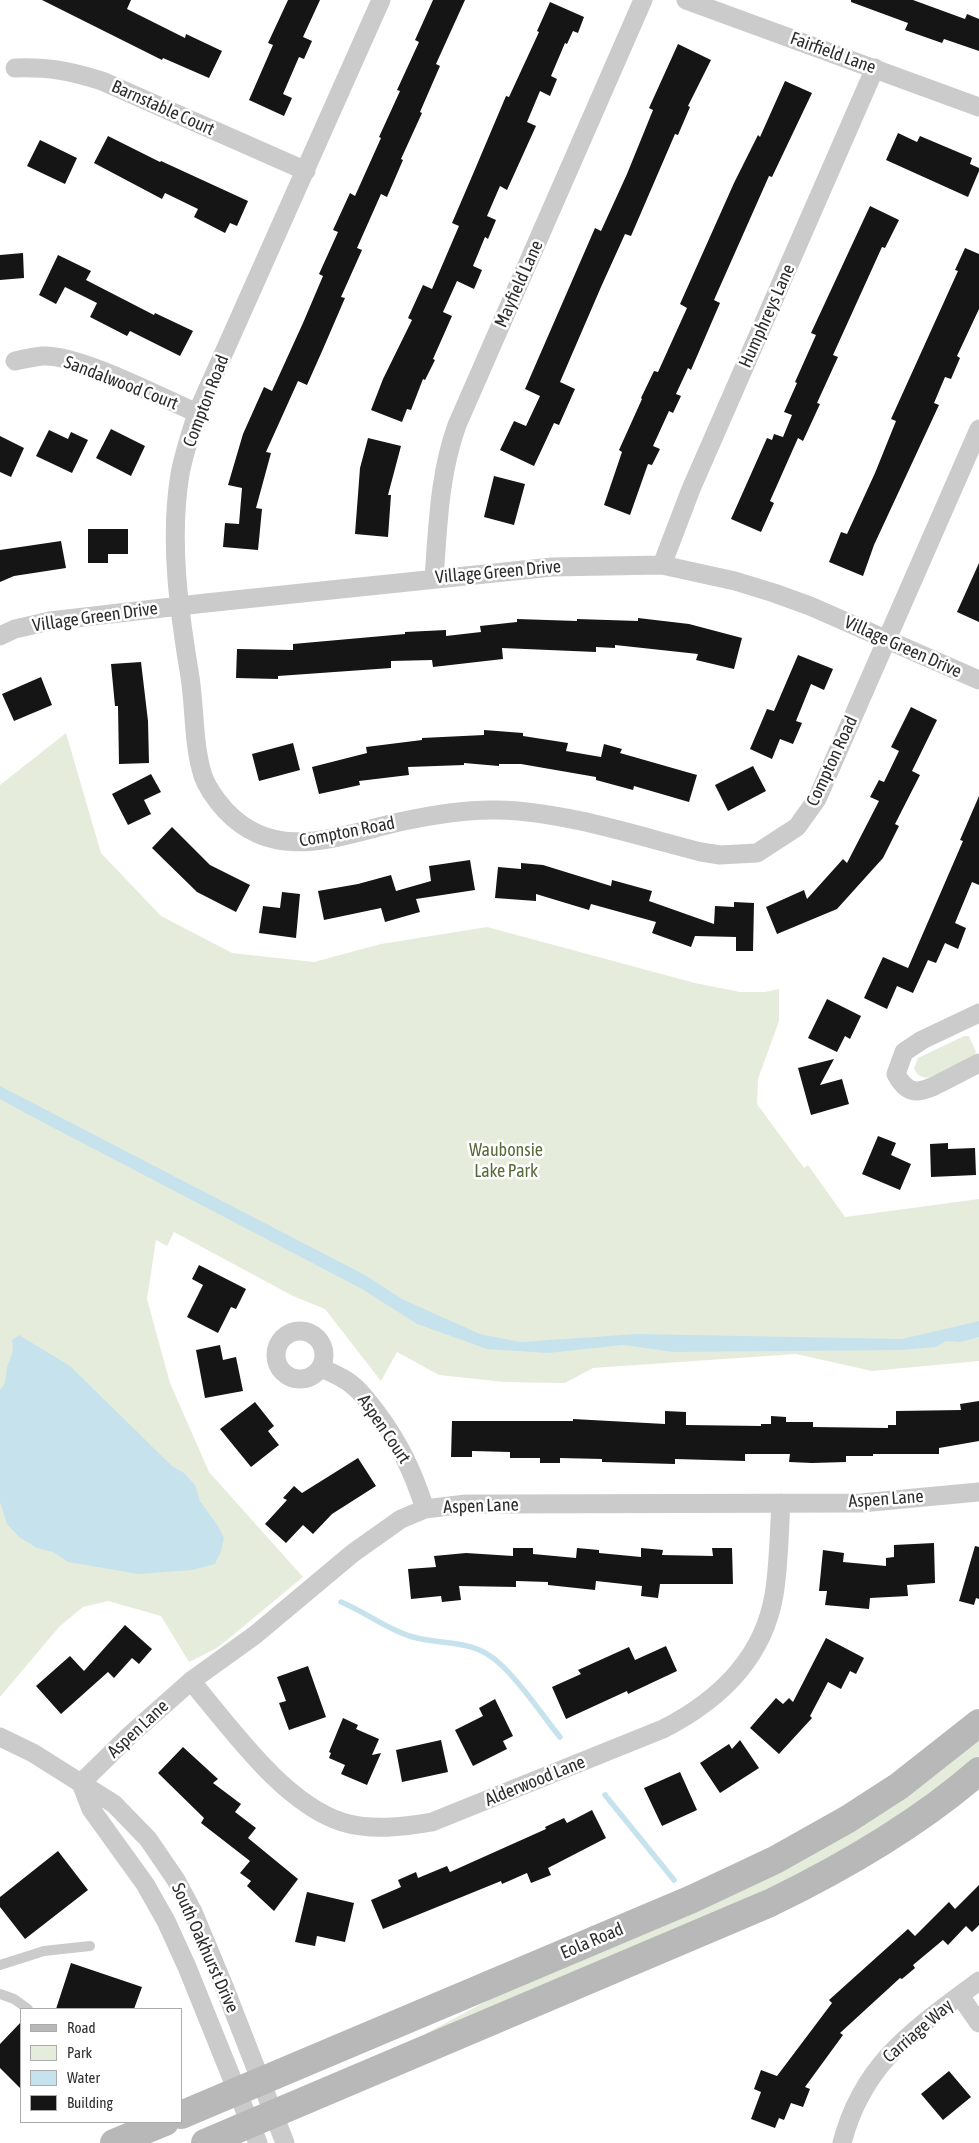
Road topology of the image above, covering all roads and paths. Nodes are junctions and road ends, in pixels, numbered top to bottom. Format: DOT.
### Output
graph roads {
  1 [pos="381,0"];
  2 [pos="643,0"];
  3 [pos="686,0"];
  4 [pos="16,68"];
  5 [pos="875,68"];
  6 [pos="979,107"];
  7 [pos="306,171"];
  8 [pos="15,361"];
  9 [pos="197,413"];
  10 [pos="979,429"];
  11 [pos="662,565"];
  12 [pos="434,578"];
  13 [pos="179,606"];
  14 [pos="0,636"];
  15 [pos="887,640"];
  16 [pos="979,680"];
  17 [pos="979,1013"];
  18 [pos="979,1063"];
  19 [pos="321,1368"];
  20 [pos="979,1492"];
  21 [pos="781,1503"];
  22 [pos="425,1509"];
  23 [pos="191,1681"];
  24 [pos="979,1723"];
  25 [pos="0,1737"];
  26 [pos="979,1771"];
  27 [pos="81,1783"];
  28 [pos="90,1946"];
  29 [pos="0,1965"];
  30 [pos="979,1981"];
  31 [pos="0,1994"];
  32 [pos="960,1996"];
  33 [pos="27,2008"];
  34 [pos="979,2023"];
  35 [pos="248,2086"];
  36 [pos="182,2115"];
  37 [pos="163,2123"];
  38 [pos="260,2127"];
  39 [pos="114,2143"];
  40 [pos="205,2143"];
  41 [pos="285,2143"];
  42 [pos="842,2143"];
  1 -- 7 [label="street, Compton Road"];
  2 -- 12 [label="street, Mayfield Lane"];
  3 -- 5 [label="street, Fairfield Lane"];
  4 -- 7 [label="street, Barnstable Court"];
  5 -- 6 [label="street, Fairfield Lane"];
  5 -- 11 [label="street, Humphreys Lane"];
  7 -- 9 [label="street, Compton Road"];
  8 -- 9 [label="street, Sandalwood Court"];
  9 -- 13 [label="street, Compton Road"];
  10 -- 15 [label="street, Compton Road"];
  11 -- 12 [label="street, Village Green Drive"];
  11 -- 15 [label="street, Village Green Drive"];
  12 -- 13 [label="street, Village Green Drive"];
  13 -- 14 [label="street, Village Green Drive"];
  13 -- 15 [label="street, Compton Road"];
  15 -- 16 [label="street, Village Green Drive"];
  17 -- 18 [label="street"];
  19 -- 22 [label="street, Aspen Court"];
  20 -- 21 [label="street, Aspen Lane"];
  21 -- 22 [label="street, Aspen Lane"];
  21 -- 23 [label="street, Alderwood Lane"];
  22 -- 23 [label="street, Aspen Lane"];
  23 -- 27 [label="street, Aspen Lane"];
  24 -- 35 [label="main road, Eola Road"];
  25 -- 27 [label="street, South Oakhurst Drive"];
  26 -- 38 [label="main road, Eola Road"];
  27 -- 35 [label="street, South Oakhurst Drive"];
  27 -- 35 [label="street, South Oakhurst Drive"];
  28 -- 29 [label="lane"];
  30 -- 32 [label="street, Carriage Way"];
  31 -- 33 [label="lane"];
  32 -- 34 [label="street"];
  32 -- 42 [label="street, Carriage Way"];
  35 -- 36 [label="main road, Eola Road"];
  35 -- 38 [label="street, South Oakhurst Drive"];
  35 -- 38 [label="street, South Oakhurst Drive"];
  37 -- 39 [label="main road"];
  38 -- 40 [label="main road, Eola Road"];
  38 -- 41 [label="street, South Oakhurst Drive"];
}
